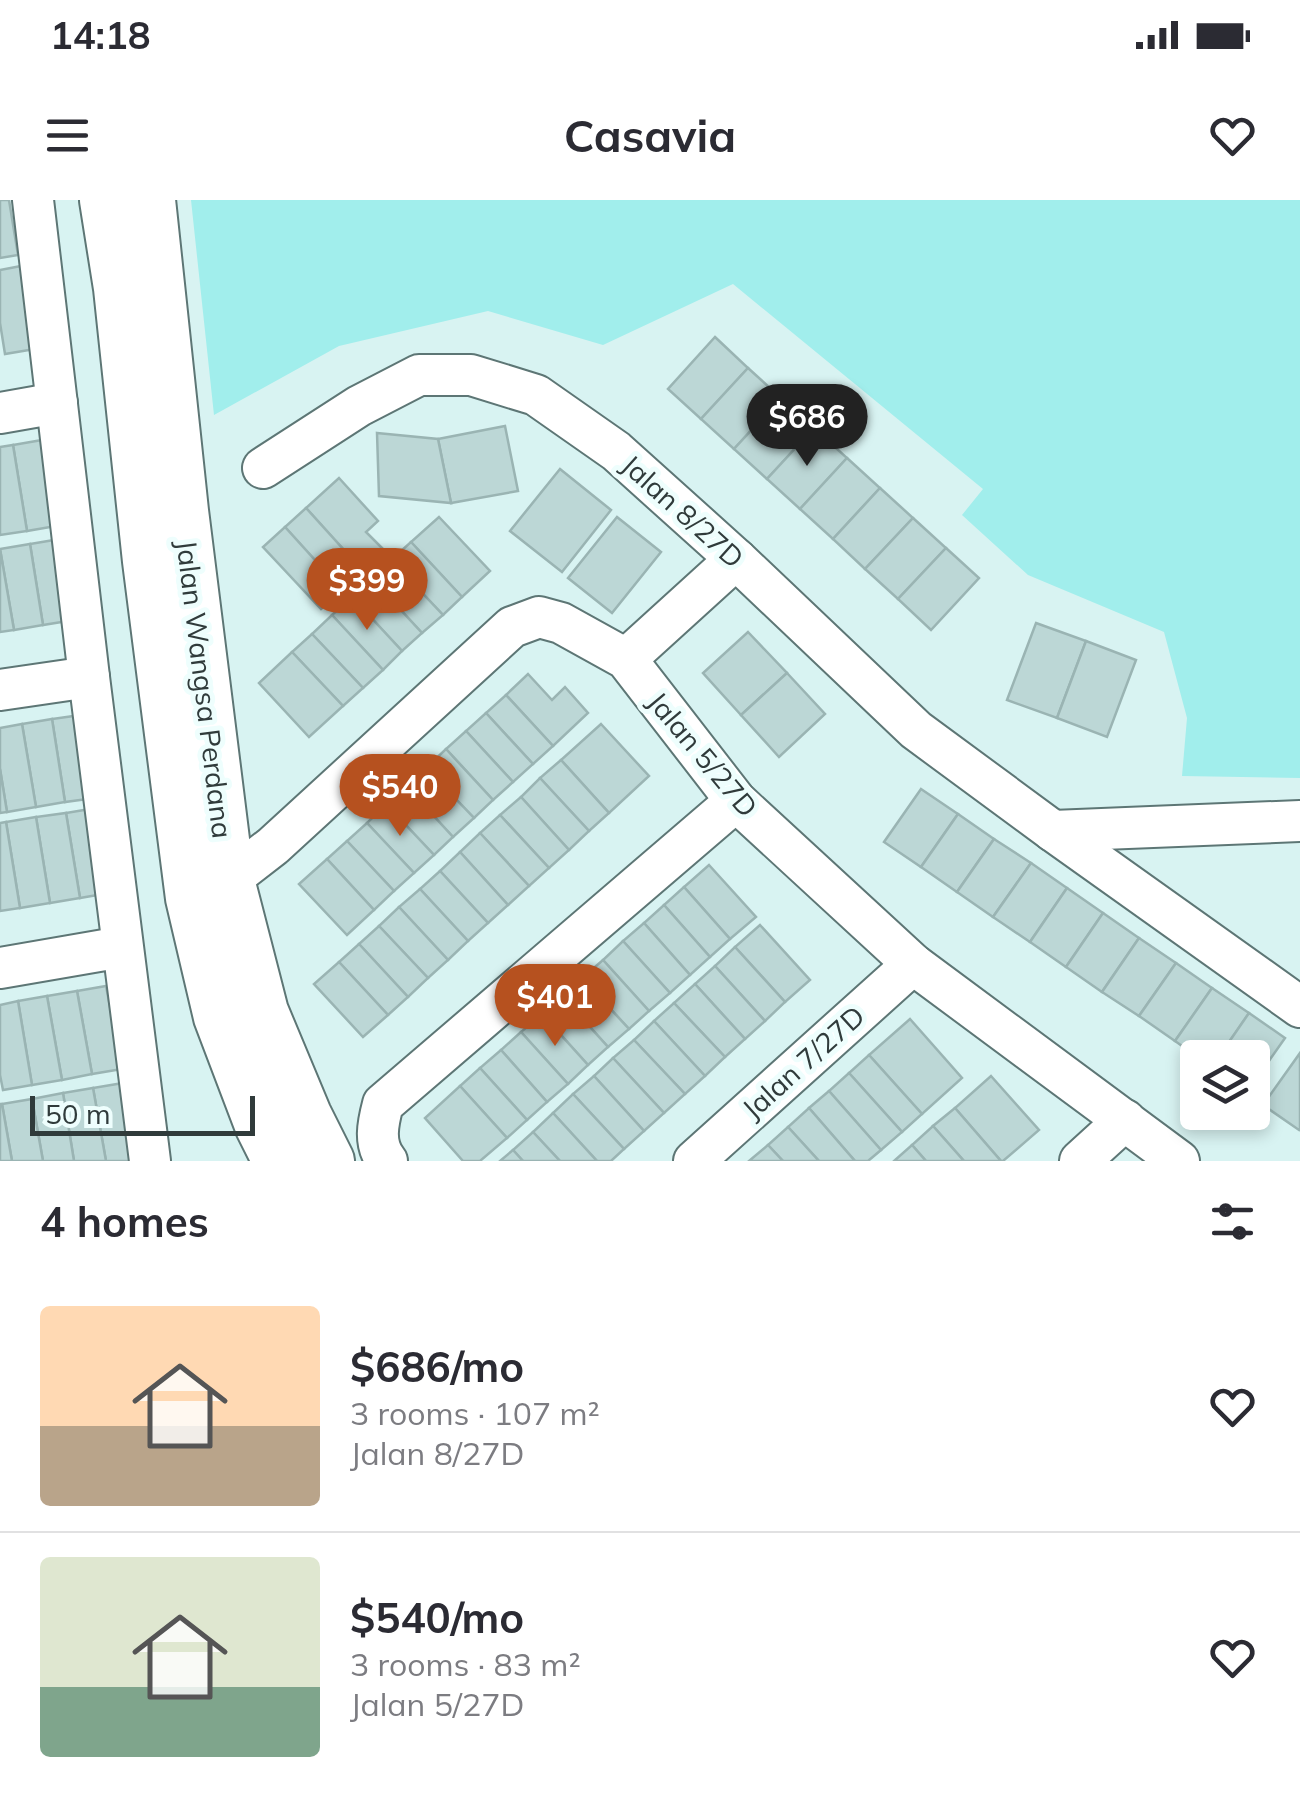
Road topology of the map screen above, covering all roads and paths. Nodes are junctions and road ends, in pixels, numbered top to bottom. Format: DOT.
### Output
graph roads {
  1 [pos="33,200"];
  2 [pos="105,200"];
  3 [pos="150,200"];
  4 [pos="58,402"];
  5 [pos="0,412"];
  6 [pos="262,468"];
  7 [pos="736,559"];
  8 [pos="626,659"];
  9 [pos="89,676"];
  10 [pos="0,690"];
  11 [pos="736,801"];
  12 [pos="1300,821"];
  13 [pos="1052,831"];
  14 [pos="229,880"];
  15 [pos="122,947"];
  16 [pos="913,964"];
  17 [pos="0,968"];
  18 [pos="1300,1007"];
  19 [pos="1126,1120"];
  20 [pos="150,1161"];
  21 [pos="278,1161"];
  22 [pos="330,1161"];
  23 [pos="387,1161"];
  24 [pos="694,1161"];
  25 [pos="1080,1161"];
  26 [pos="1179,1161"];
  1 -- 4 [label="street"];
  2 -- 21 [label="main road, Jalan Wangsa Perdana"];
  3 -- 14 [label="main road, Jalan Wangsa Perdana"];
  4 -- 5 [label="street"];
  4 -- 9 [label="street"];
  6 -- 7 [label="street, Jalan 8/27D"];
  7 -- 8 [label="street"];
  7 -- 13 [label="street, Jalan 8/27D"];
  8 -- 11 [label="street, Jalan 5/27D"];
  8 -- 14 [label="street, Jalan 5/27D"];
  9 -- 10 [label="street"];
  9 -- 15 [label="street"];
  11 -- 16 [label="street, Jalan 5/27D"];
  11 -- 23 [label="street"];
  12 -- 13 [label="street"];
  13 -- 18 [label="street, Jalan 8/27D"];
  14 -- 22 [label="main road, Jalan Wangsa Perdana"];
  15 -- 17 [label="street"];
  15 -- 20 [label="street"];
  16 -- 19 [label="street, Jalan 5/27D"];
  16 -- 24 [label="street, Jalan 7/27D"];
  19 -- 25 [label="street"];
  19 -- 26 [label="street, Jalan 5/27D"];
}
